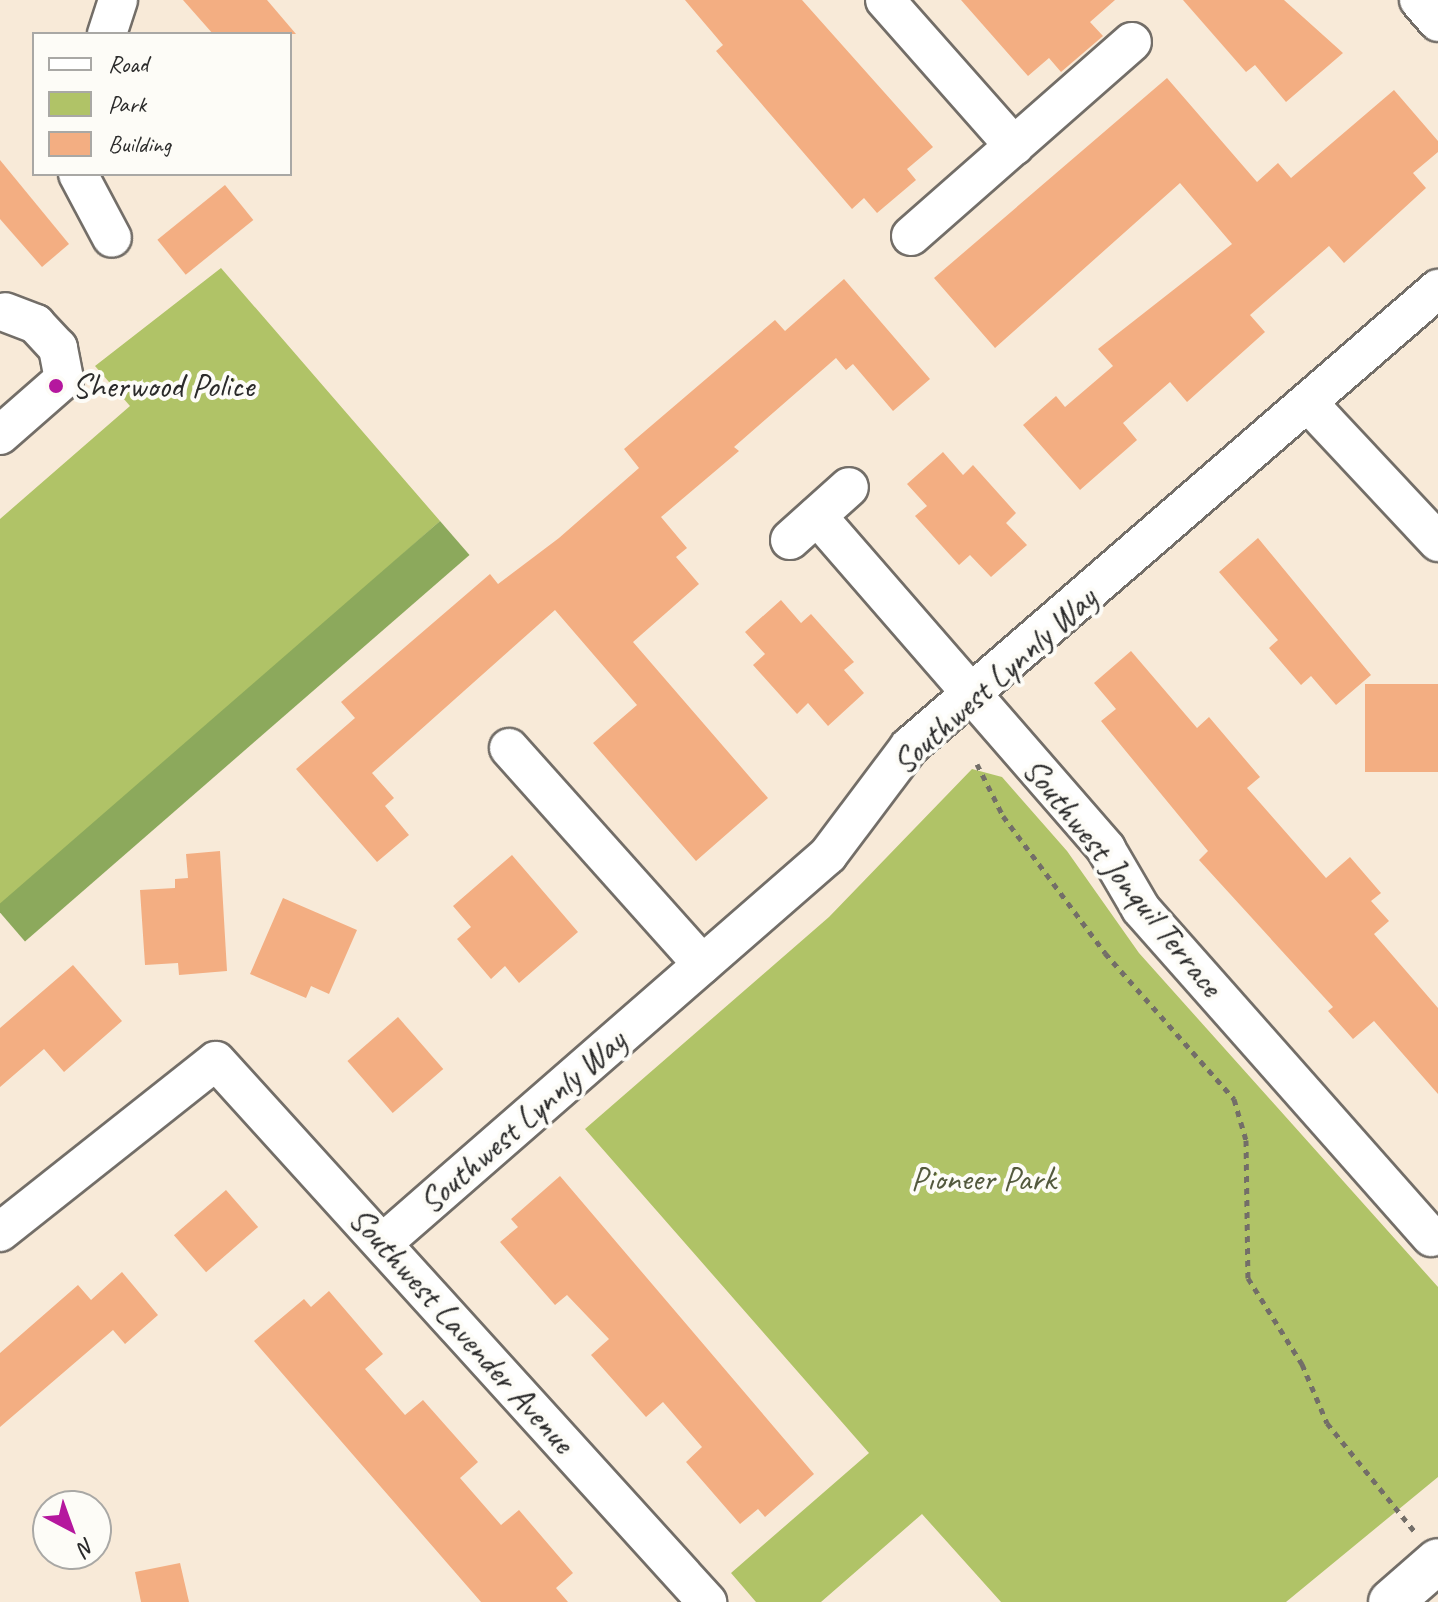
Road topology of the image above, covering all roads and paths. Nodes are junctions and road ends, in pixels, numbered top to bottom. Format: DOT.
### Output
graph roads {
  1 [pos="118,0"];
  2 [pos="885,0"];
  3 [pos="1419,0"];
  4 [pos="1438,22"];
  5 [pos="108,32"];
  6 [pos="1132,42"];
  7 [pos="1014,146"];
  8 [pos="79,176"];
  9 [pos="911,236"];
  10 [pos="112,238"];
  11 [pos="1438,289"];
  12 [pos="2,311"];
  13 [pos="1309,404"];
  14 [pos="0,435"];
  15 [pos="849,487"];
  16 [pos="1438,542"];
  17 [pos="972,694"];
  18 [pos="509,748"];
  19 [pos="702,964"];
  20 [pos="0,1232"];
  21 [pos="1431,1237"];
  22 [pos="384,1242"];
  23 [pos="1437,1561"];
  24 [pos="707,1602"];
  25 [pos="1391,1602"];
  1 -- 5 [label="street"];
  2 -- 7 [label="street"];
  3 -- 4 [label="street"];
  6 -- 7 [label="street"];
  7 -- 9 [label="street"];
  8 -- 10 [label="street"];
  11 -- 13 [label="street, Southwest Lynnly Way"];
  12 -- 14 [label="street"];
  13 -- 16 [label="street"];
  13 -- 17 [label="street, Southwest Lynnly Way"];
  15 -- 17 [label="street, Southwest Jonquil Terrace"];
  17 -- 19 [label="street, Southwest Lynnly Way"];
  17 -- 21 [label="street, Southwest Jonquil Terrace"];
  17 -- 23 [label="path"];
  18 -- 19 [label="street"];
  19 -- 22 [label="street, Southwest Lynnly Way"];
  20 -- 22 [label="street, Southwest Lavender Avenue"];
  22 -- 24 [label="street, Southwest Lavender Avenue"];
  23 -- 25 [label="main road"];
}
